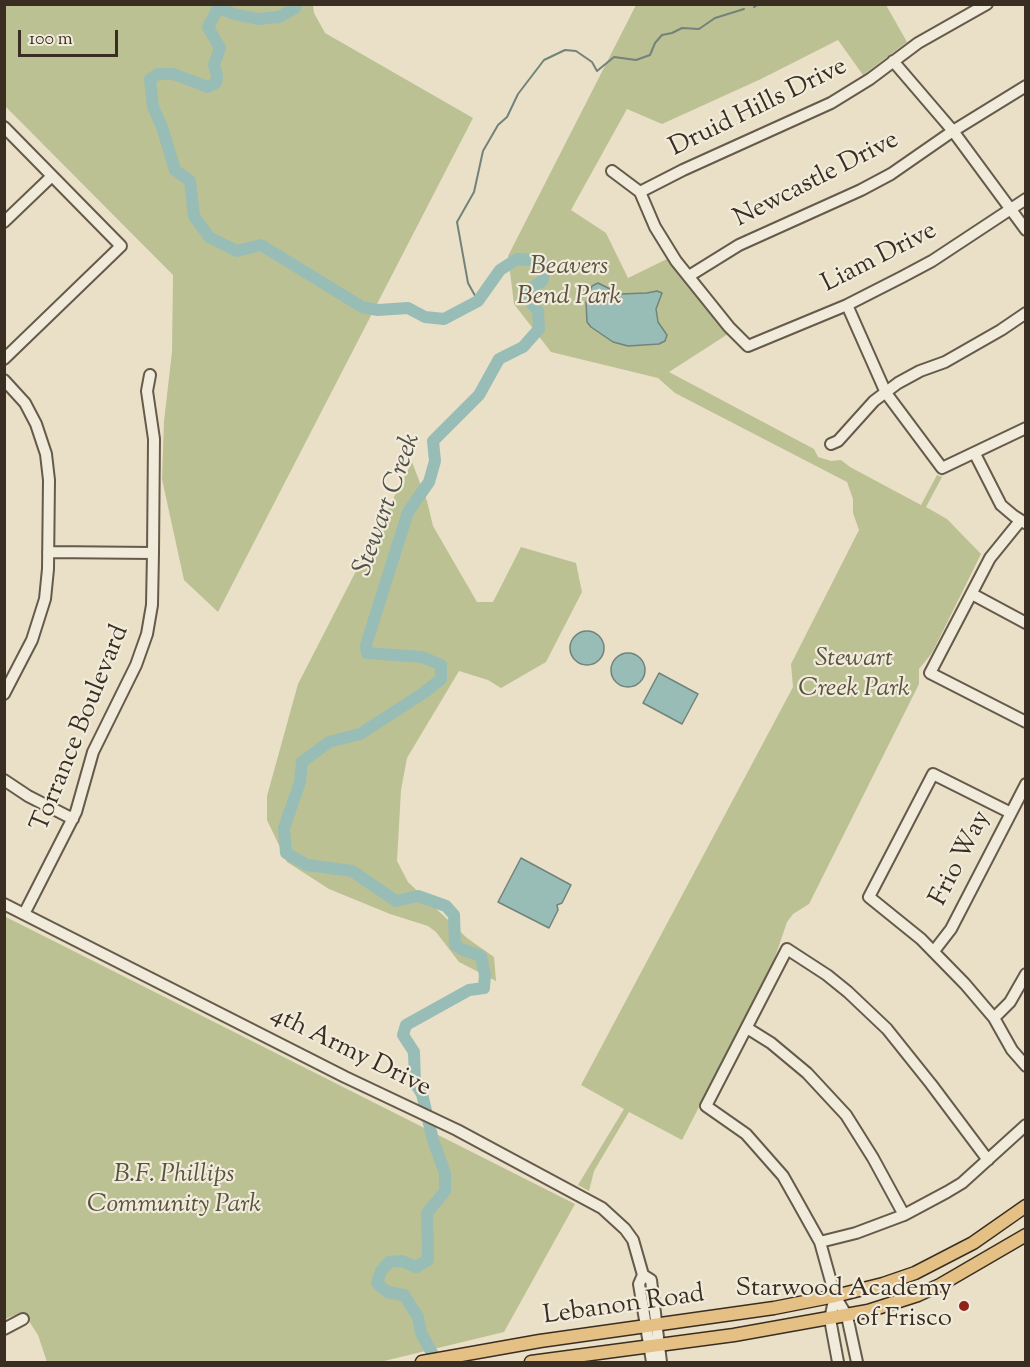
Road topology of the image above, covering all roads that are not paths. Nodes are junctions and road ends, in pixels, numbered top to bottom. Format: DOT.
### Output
graph roads {
  1 [pos="987,4"];
  2 [pos="893,61"];
  3 [pos="1026,86"];
  4 [pos="4,127"];
  5 [pos="953,131"];
  6 [pos="612,171"];
  7 [pos="52,176"];
  8 [pos="640,192"];
  9 [pos="1026,199"];
  10 [pos="1010,210"];
  11 [pos="4,222"];
  12 [pos="1026,230"];
  13 [pos="689,276"];
  14 [pos="847,304"];
  15 [pos="1026,313"];
  16 [pos="4,359"];
  17 [pos="150,375"];
  18 [pos="4,380"];
  19 [pos="886,393"];
  20 [pos="1026,428"];
  21 [pos="831,444"];
  22 [pos="975,454"];
  23 [pos="1023,522"];
  24 [pos="48,552"];
  25 [pos="153,553"];
  26 [pos="972,594"];
  27 [pos="1026,623"];
  28 [pos="4,694"];
  29 [pos="1026,722"];
  30 [pos="4,780"];
  31 [pos="1026,784"];
  32 [pos="1011,813"];
  33 [pos="73,819"];
  34 [pos="8,905"];
  35 [pos="24,914"];
  36 [pos="934,951"];
  37 [pos="1026,974"];
  38 [pos="994,1018"];
  39 [pos="747,1028"];
  40 [pos="1026,1066"];
  41 [pos="1026,1125"];
  42 [pos="988,1160"];
  43 [pos="1026,1206"];
  44 [pos="904,1215"];
  45 [pos="989,1233"];
  46 [pos="1026,1235"];
  47 [pos="820,1242"];
  48 [pos="1000,1251"];
  49 [pos="835,1296"];
  50 [pos="847,1316"];
  51 [pos="23,1319"];
  52 [pos="830,1319"];
  53 [pos="650,1325"];
  54 [pos="4,1329"];
  55 [pos="654,1346"];
  56 [pos="422,1362"];
  57 [pos="531,1362"];
  58 [pos="652,1362"];
  59 [pos="661,1362"];
  60 [pos="838,1362"];
  61 [pos="857,1362"];
  1 -- 2 [label="street, Druid Hills Drive"];
  2 -- 5 [label="street"];
  2 -- 8 [label="street, Druid Hills Drive"];
  3 -- 5 [label="street, Newcastle Drive"];
  4 -- 7 [label="street"];
  5 -- 10 [label="street"];
  5 -- 13 [label="street, Newcastle Drive"];
  6 -- 8 [label="street"];
  7 -- 11 [label="street"];
  7 -- 16 [label="street"];
  8 -- 13 [label="street"];
  9 -- 10 [label="street, Liam Drive"];
  10 -- 12 [label="street"];
  10 -- 14 [label="street, Liam Drive"];
  13 -- 14 [label="street, Liam Drive"];
  14 -- 19 [label="street"];
  15 -- 19 [label="street"];
  17 -- 25 [label="street, Torrance Boulevard"];
  18 -- 24 [label="street"];
  19 -- 21 [label="street"];
  19 -- 22 [label="street"];
  20 -- 22 [label="street"];
  22 -- 23 [label="street"];
  23 -- 26 [label="street"];
  24 -- 25 [label="street"];
  24 -- 28 [label="street"];
  25 -- 33 [label="street, Torrance Boulevard"];
  26 -- 27 [label="street"];
  26 -- 29 [label="street"];
  30 -- 33 [label="street"];
  31 -- 32 [label="street, Frio Way"];
  32 -- 36 [label="street, Frio Way"];
  32 -- 36 [label="street"];
  33 -- 35 [label="street, Torrance Boulevard"];
  34 -- 35 [label="street, 4th Army Drive"];
  35 -- 53 [label="street, 4th Army Drive"];
  36 -- 38 [label="street"];
  37 -- 38 [label="street"];
  38 -- 40 [label="street"];
  39 -- 42 [label="street"];
  39 -- 44 [label="street"];
  39 -- 47 [label="street"];
  41 -- 42 [label="street"];
  42 -- 44 [label="street"];
  43 -- 45 [label="main road, Lebanon Road"];
  44 -- 47 [label="street"];
  45 -- 48 [label="main road"];
  45 -- 49 [label="main road, Lebanon Road"];
  46 -- 48 [label="main road, Lebanon Road"];
  47 -- 49 [label="street"];
  48 -- 50 [label="main road, Lebanon Road"];
  49 -- 50 [label="street"];
  49 -- 52 [label="street"];
  49 -- 53 [label="main road, Lebanon Road"];
  50 -- 52 [label="main road, Lebanon Road"];
  50 -- 61 [label="street"];
  51 -- 54 [label="street"];
  52 -- 55 [label="main road, Lebanon Road"];
  52 -- 60 [label="street"];
  53 -- 55 [label="street, 4th Army Drive"];
  53 -- 56 [label="main road, Lebanon Road"];
  55 -- 57 [label="main road, Lebanon Road"];
  55 -- 58 [label="street, 4th Army Drive"];
  55 -- 59 [label="street, 4th Army Drive"];
}
